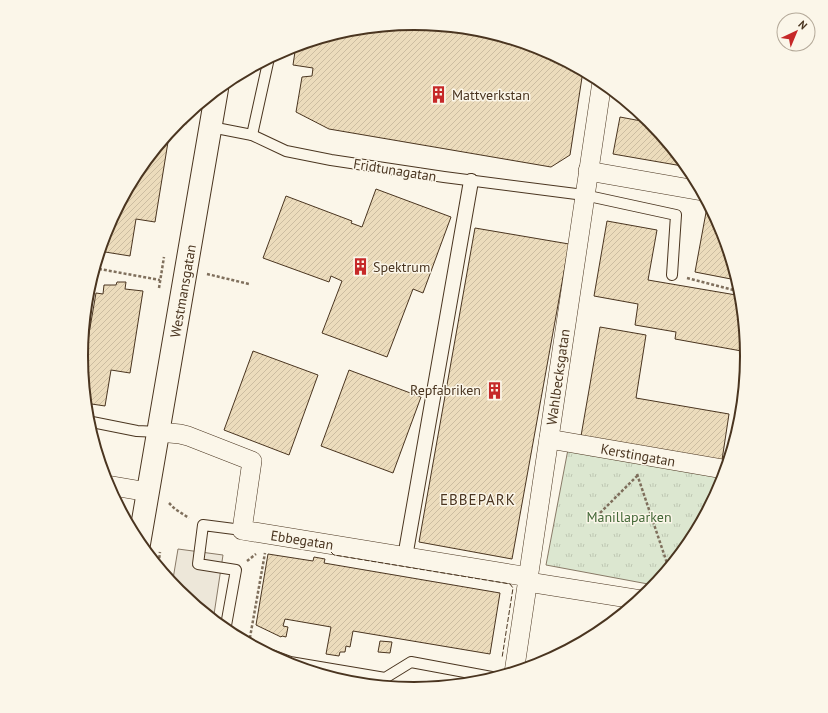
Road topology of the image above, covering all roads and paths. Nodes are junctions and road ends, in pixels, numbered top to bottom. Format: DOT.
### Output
graph roads {
  1 [pos="267,65"];
  2 [pos="601,89"];
  3 [pos="216,96"];
  4 [pos="211,127"];
  5 [pos="252,135"];
  6 [pos="588,171"];
  7 [pos="471,181"];
  8 [pos="696,191"];
  9 [pos="584,195"];
  10 [pos="100,269"];
  11 [pos="187,270"];
  12 [pos="672,274"];
  13 [pos="160,280"];
  14 [pos="249,284"];
  15 [pos="733,290"];
  16 [pos="95,423"];
  17 [pos="159,432"];
  18 [pos="549,439"];
  19 [pos="633,454"];
  20 [pos="720,469"];
  21 [pos="637,476"];
  22 [pos="114,486"];
  23 [pos="148,492"];
  24 [pos="169,503"];
  25 [pos="600,513"];
  26 [pos="203,525"];
  27 [pos="242,530"];
  28 [pos="141,534"];
  29 [pos="260,550"];
  30 [pos="265,552"];
  31 [pos="405,557"];
  32 [pos="667,563"];
  33 [pos="236,570"];
  34 [pos="529,579"];
  35 [pos="640,591"];
  36 [pos="226,624"];
  37 [pos="250,638"];
  38 [pos="306,665"];
  39 [pos="515,667"];
  40 [pos="484,676"];
  1 -- 5 [label="lane"];
  2 -- 6 [label="street, Wahlbecksgatan"];
  3 -- 4 [label="street, Westmansgatan"];
  4 -- 5 [label="lane, Fridtunagatan"];
  4 -- 11 [label="street, Westmansgatan"];
  5 -- 7 [label="lane, Fridtunagatan"];
  6 -- 8 [label="street"];
  6 -- 9 [label="street, Wahlbecksgatan"];
  7 -- 9 [label="lane, Fridtunagatan"];
  7 -- 31 [label="street"];
  9 -- 12 [label="lane, Fridtunagatan"];
  9 -- 18 [label="street, Wahlbecksgatan"];
  10 -- 13 [label="path"];
  11 -- 14 [label="path"];
  11 -- 17 [label="street, Westmansgatan"];
  12 -- 15 [label="path"];
  16 -- 17 [label="lane"];
  17 -- 23 [label="street, Westmansgatan"];
  17 -- 27 [label="street"];
  18 -- 19 [label="street, Kerstingatan"];
  18 -- 34 [label="street, Wahlbecksgatan"];
  19 -- 20 [label="street, Kerstingatan"];
  19 -- 21 [label="path"];
  21 -- 25 [label="path"];
  21 -- 32 [label="path"];
  22 -- 23 [label="street"];
  23 -- 28 [label="street, Westmansgatan"];
  24 -- 26 [label="path"];
  26 -- 27 [label="lane"];
  26 -- 33 [label="lane"];
  27 -- 31 [label="street, Ebbegatan"];
  29 -- 33 [label="path"];
  30 -- 37 [label="path"];
  31 -- 34 [label="street, Ebbegatan"];
  33 -- 36 [label="lane"];
  34 -- 35 [label="street, Ebbegatan"];
  34 -- 39 [label="street, Wahlbecksgatan"];
  38 -- 40 [label="lane"];
}
